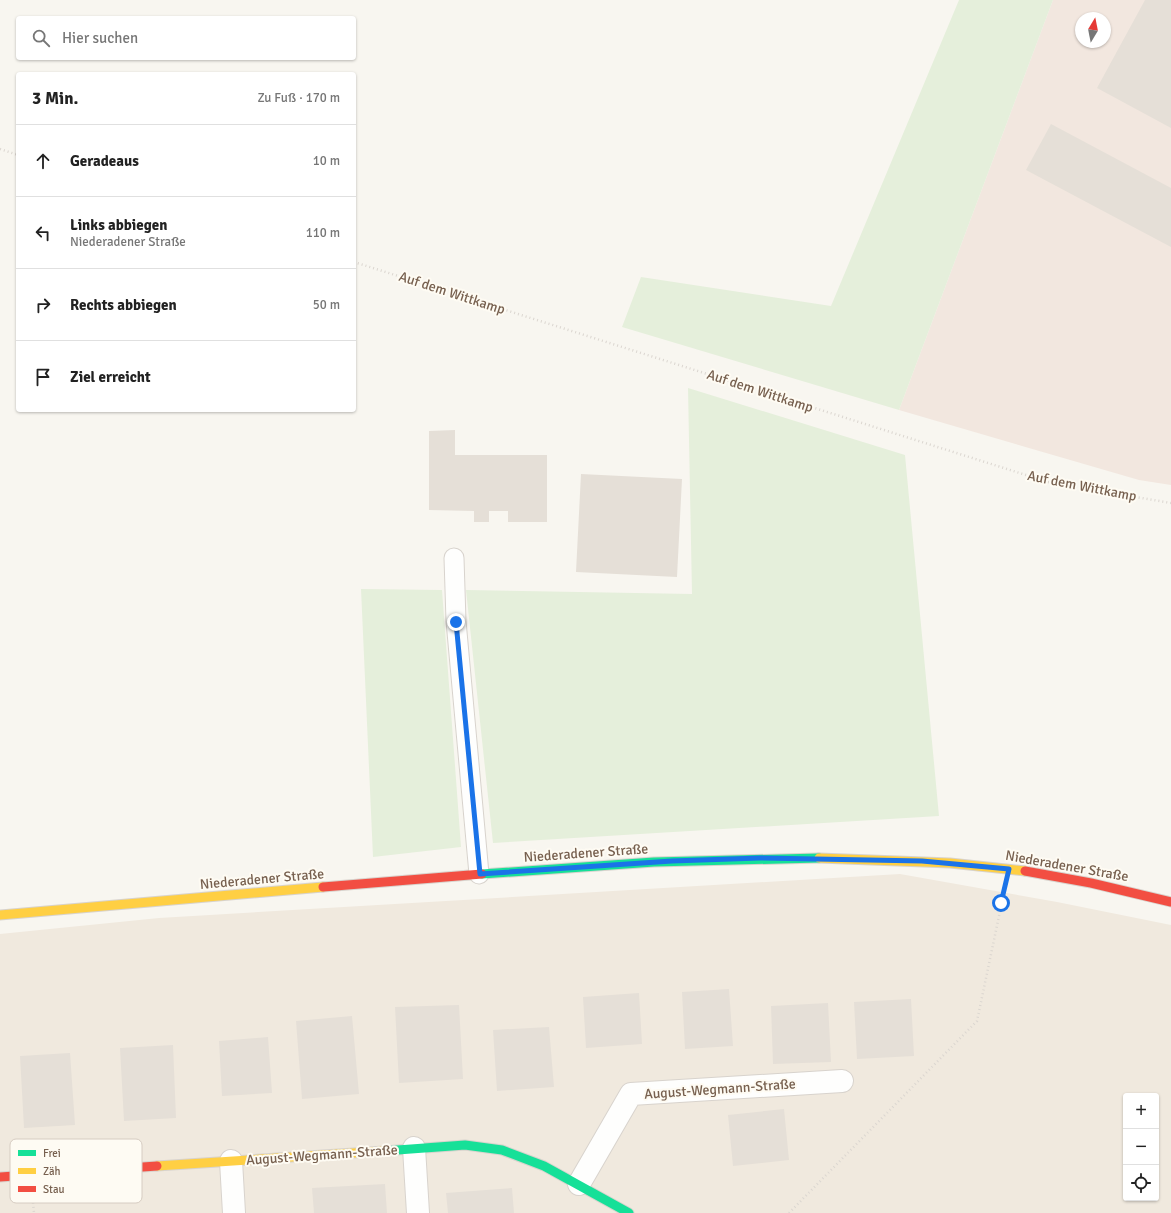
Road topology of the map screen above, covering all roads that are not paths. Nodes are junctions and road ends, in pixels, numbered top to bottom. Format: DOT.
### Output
graph roads {
  1 [pos="454,558"];
  2 [pos="480,874"];
  3 [pos="1171,902"];
  4 [pos="0,916"];
  5 [pos="842,1081"];
  6 [pos="414,1148"];
  7 [pos="231,1161"];
  8 [pos="142,1167"];
  9 [pos="10,1175"];
  10 [pos="0,1176"];
  11 [pos="579,1184"];
  12 [pos="234,1213"];
  13 [pos="418,1213"];
  14 [pos="629,1213"];
  1 -- 2 [label="lane"];
  2 -- 3 [label="street, Niederadener Straße"];
  2 -- 4 [label="street, Niederadener Straße"];
  5 -- 11 [label="street, August-Wegmann-Straße"];
  6 -- 7 [label="street, August-Wegmann-Straße"];
  6 -- 11 [label="street, August-Wegmann-Straße"];
  6 -- 13 [label="street, August-Wegmann-Straße"];
  7 -- 8 [label="street, August-Wegmann-Straße"];
  7 -- 12 [label="street, August-Wegmann-Straße"];
  9 -- 10 [label="street, August-Wegmann-Straße"];
  11 -- 14 [label="street, August-Wegmann-Straße"];
}
